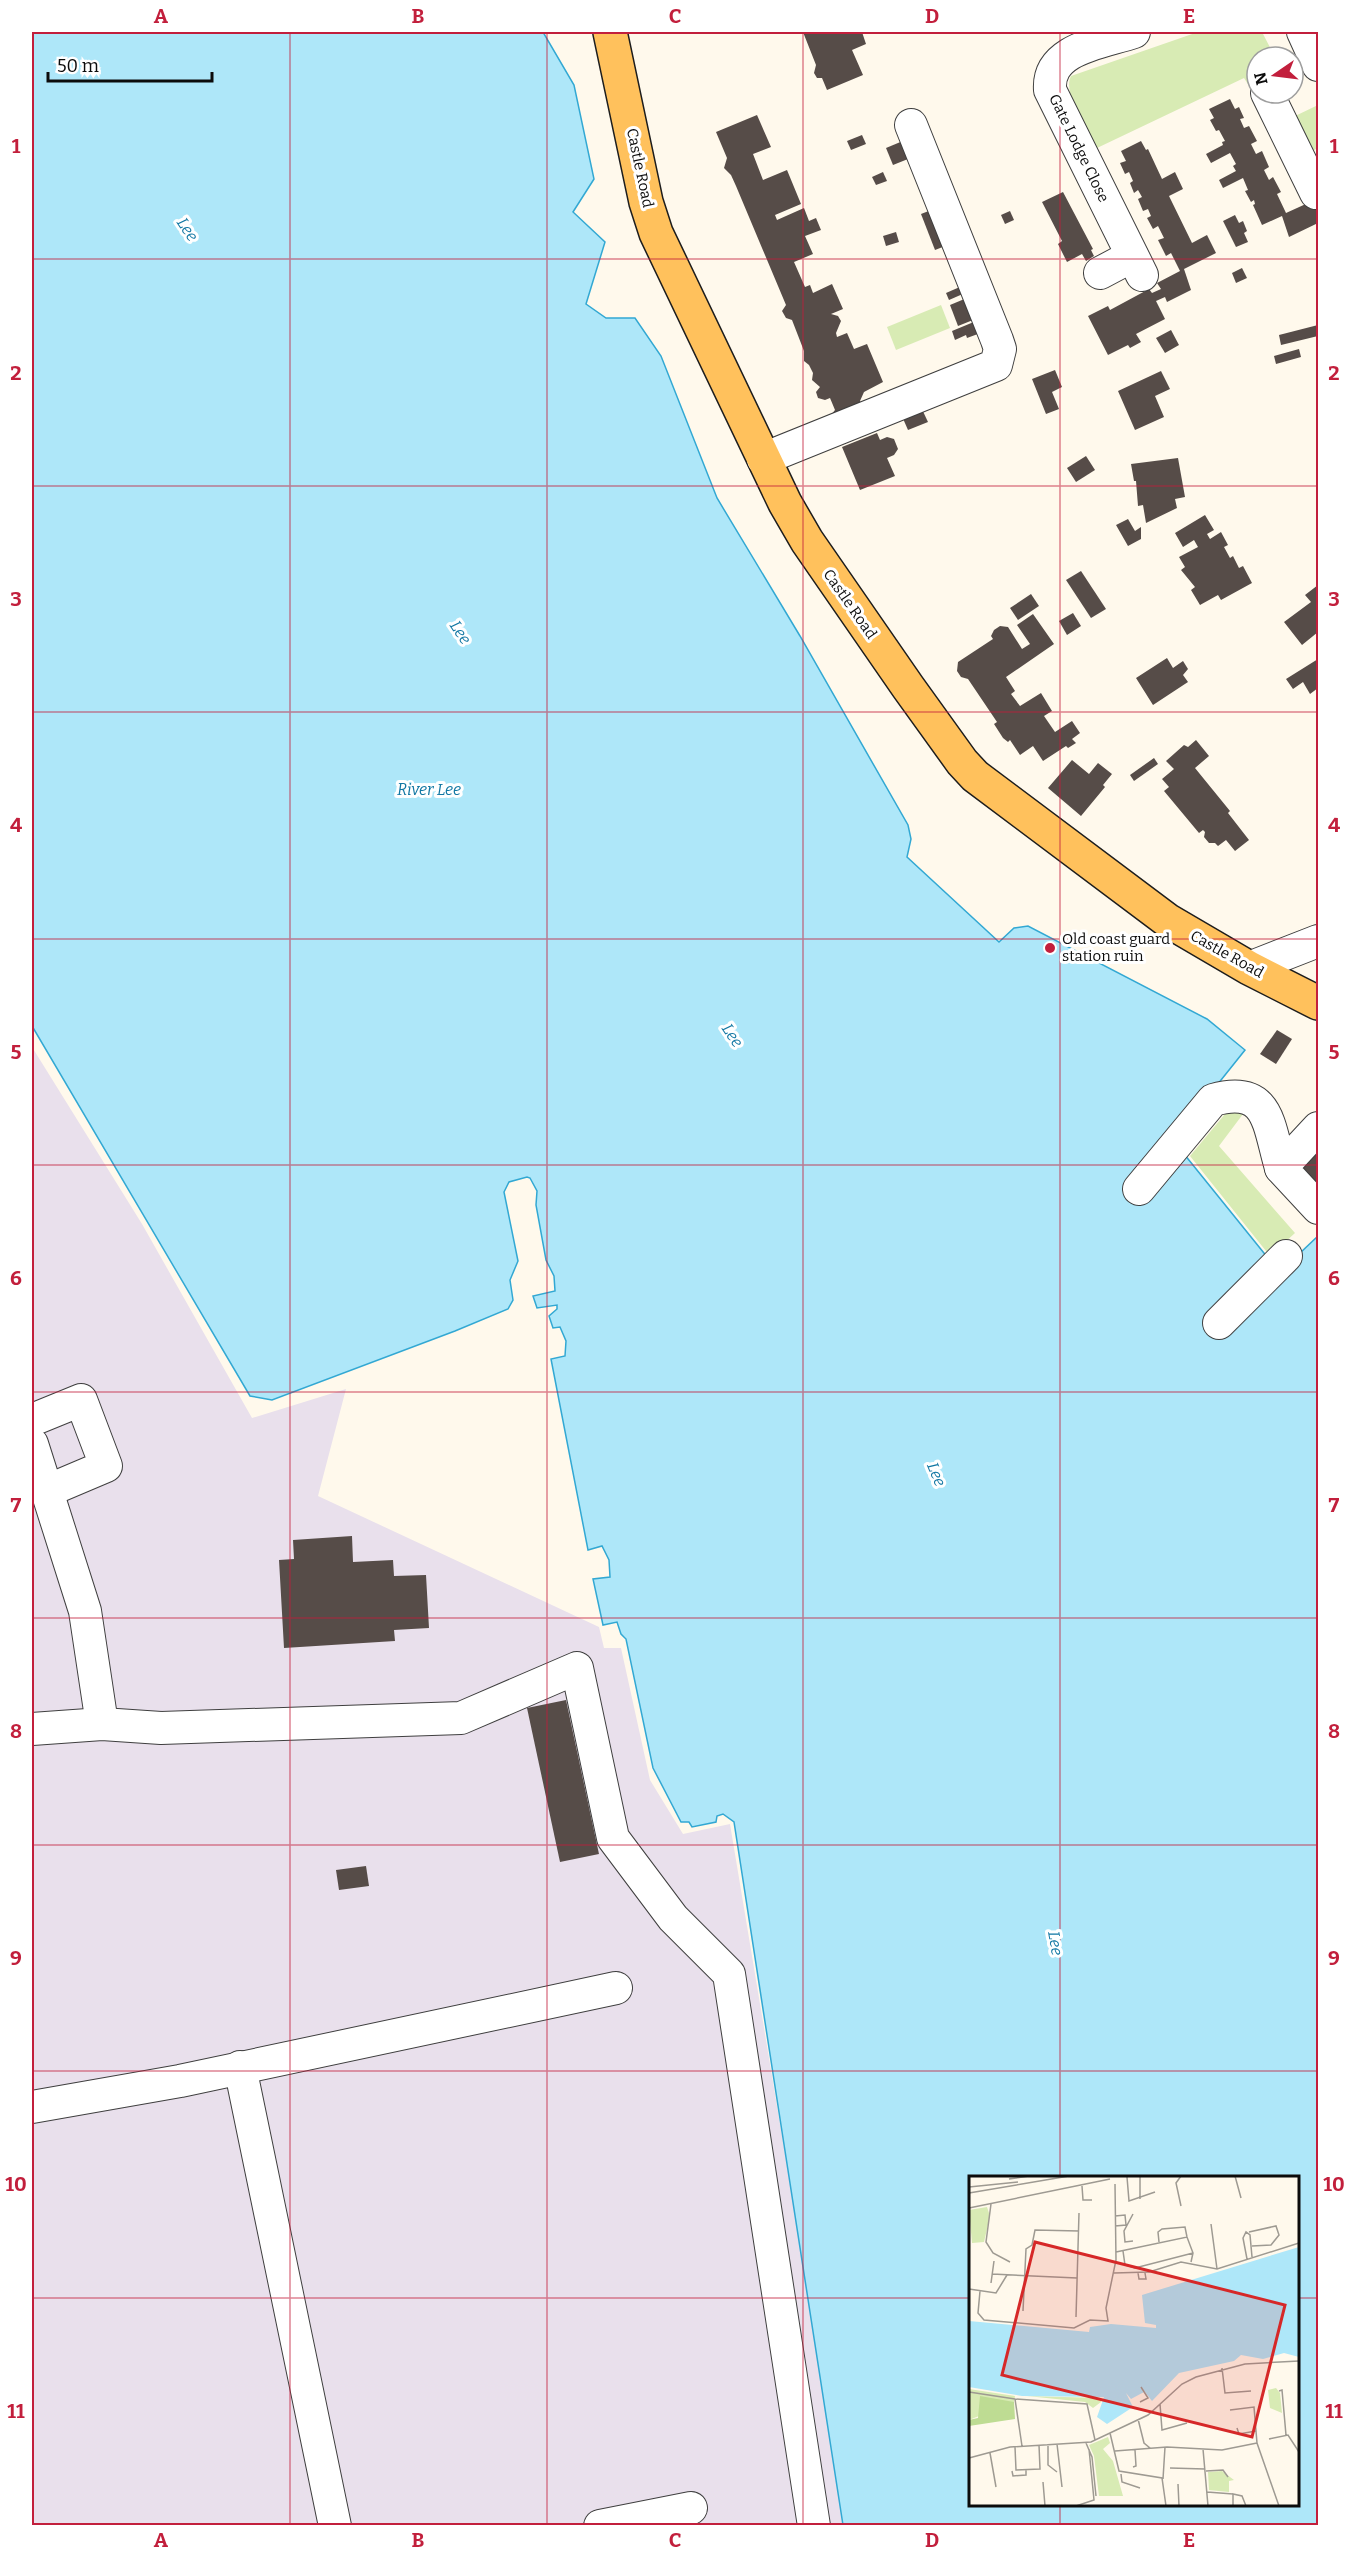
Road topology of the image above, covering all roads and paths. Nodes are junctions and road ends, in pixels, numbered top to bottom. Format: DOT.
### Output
graph roads {
  1 [pos="609,32"];
  2 [pos="1134,32"];
  3 [pos="1303,32"];
  4 [pos="1318,65"];
  5 [pos="1274,105"];
  6 [pos="911,125"];
  7 [pos="1312,172"];
  8 [pos="1100,273"];
  9 [pos="763,459"];
  10 [pos="1318,941"];
  11 [pos="1249,968"];
  12 [pos="1318,1003"];
  13 [pos="1318,1128"];
  14 [pos="1281,1168"];
  15 [pos="1139,1189"];
  16 [pos="1318,1208"];
  17 [pos="1286,1256"];
  18 [pos="1219,1323"];
  19 [pos="32,1419"];
  20 [pos="32,1444"];
  21 [pos="47,1491"];
  22 [pos="102,1724"];
  23 [pos="32,1729"];
  24 [pos="616,1988"];
  25 [pos="240,2067"];
  26 [pos="32,2107"];
  27 [pos="691,2508"];
  28 [pos="335,2526"];
  29 [pos="600,2526"];
  30 [pos="814,2526"];
  1 -- 9 [label="main road, Castle Road"];
  2 -- 8 [label="street, Gate Lodge Close"];
  3 -- 4 [label="street"];
  5 -- 7 [label="street"];
  6 -- 9 [label="street"];
  9 -- 11 [label="main road, Castle Road"];
  10 -- 11 [label="street"];
  11 -- 12 [label="main road, Castle Road"];
  13 -- 14 [label="street"];
  14 -- 15 [label="street"];
  14 -- 16 [label="street"];
  17 -- 18 [label="street"];
  19 -- 21 [label="street"];
  20 -- 21 [label="street"];
  21 -- 22 [label="street"];
  22 -- 23 [label="street"];
  22 -- 30 [label="street"];
  24 -- 25 [label="street"];
  25 -- 26 [label="street"];
  25 -- 28 [label="street"];
  27 -- 29 [label="street"];
}
